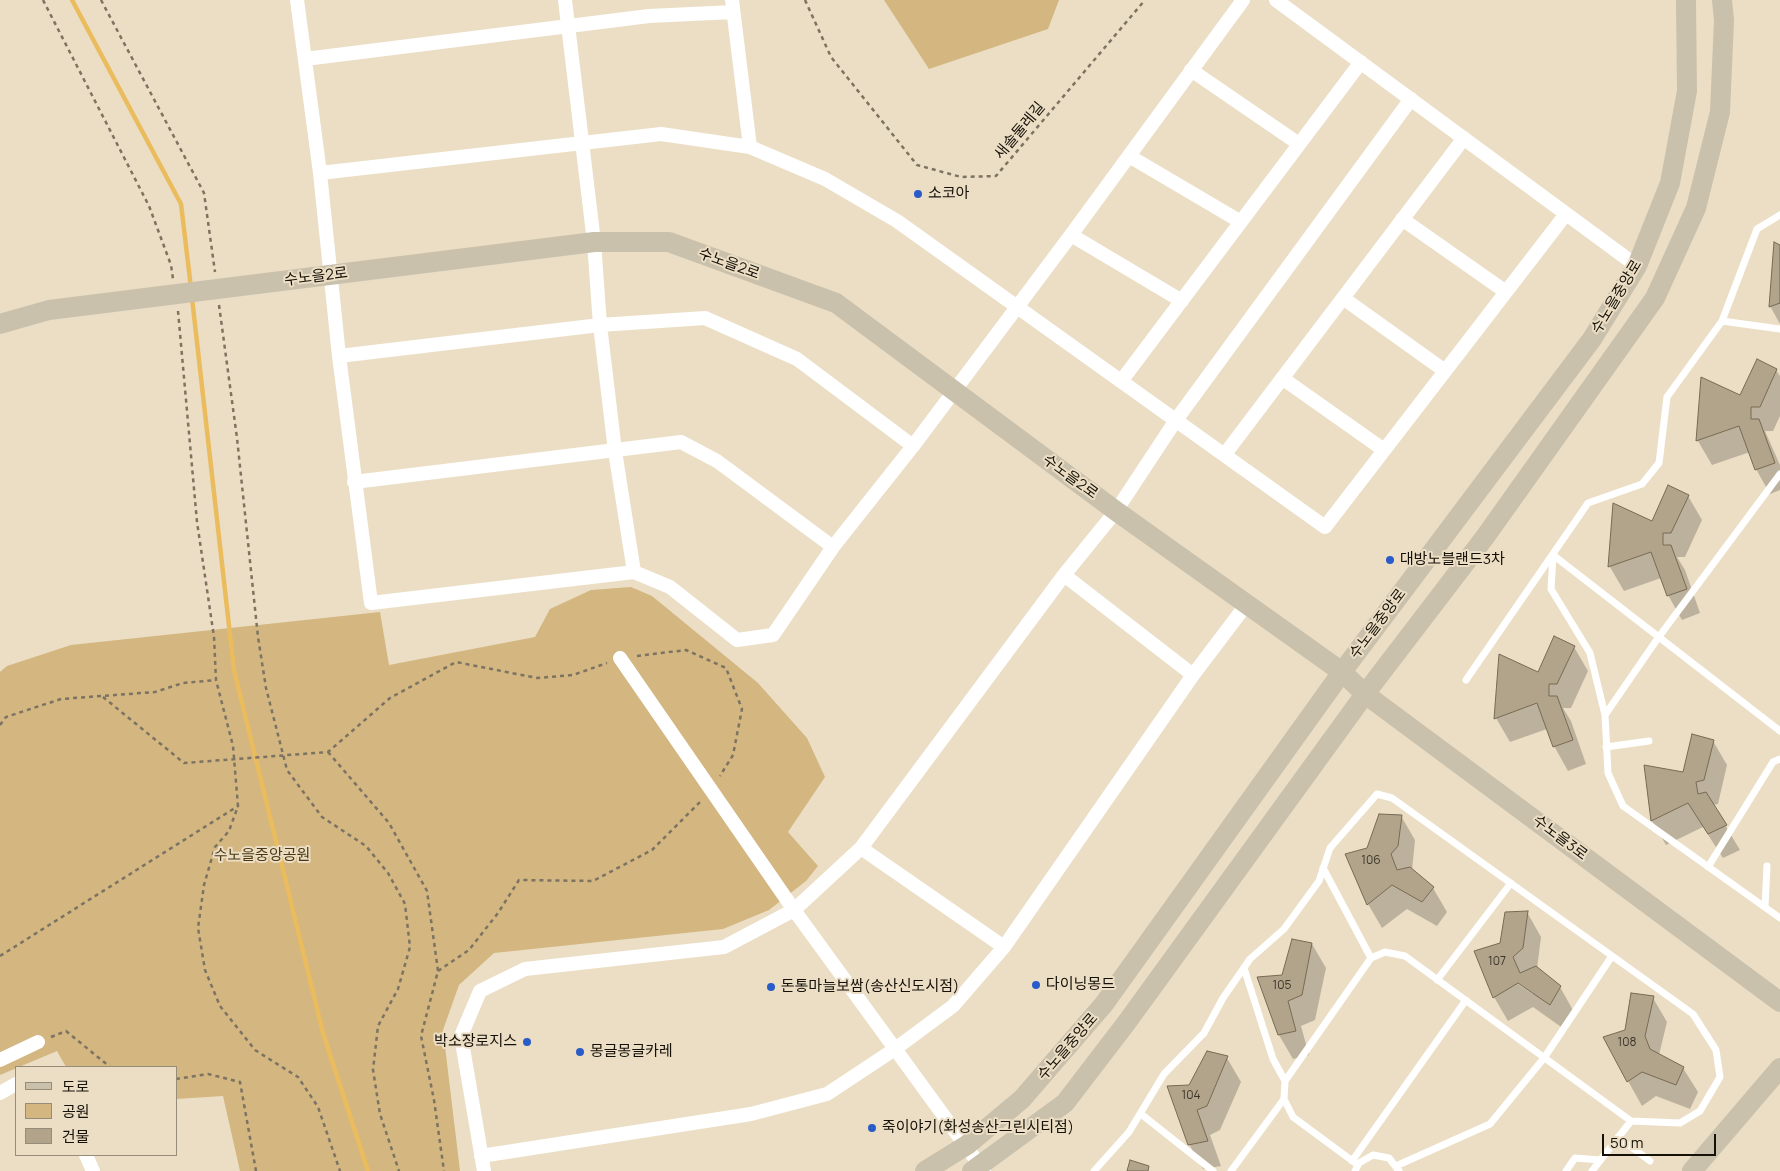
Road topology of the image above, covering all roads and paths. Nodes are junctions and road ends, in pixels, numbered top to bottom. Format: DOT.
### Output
graph roads {
  1 [pos="43,0"];
  2 [pos="101,0"];
  3 [pos="297,0"];
  4 [pos="565,0"];
  5 [pos="805,0"];
  6 [pos="1145,0"];
  7 [pos="1243,0"];
  8 [pos="1276,0"];
  9 [pos="1686,0"];
  10 [pos="1722,0"];
  11 [pos="732,6"];
  12 [pos="568,27"];
  13 [pos="305,59"];
  14 [pos="1361,62"];
  15 [pos="1191,70"];
  16 [pos="1411,99"];
  17 [pos="1464,138"];
  18 [pos="582,141"];
  19 [pos="1300,144"];
  20 [pos="750,147"];
  21 [pos="1129,156"];
  22 [pos="320,172"];
  23 [pos="1566,214"];
  24 [pos="1780,215"];
  25 [pos="1402,219"];
  26 [pos="1241,222"];
  27 [pos="1071,235"];
  28 [pos="594,242"];
  29 [pos="1637,266"];
  30 [pos="331,276"];
  31 [pos="216,277"];
  32 [pos="174,283"];
  33 [pos="1506,292"];
  34 [pos="1343,298"];
  35 [pos="1182,301"];
  36 [pos="219,302"];
  37 [pos="1018,305"];
  38 [pos="177,310"];
  39 [pos="1722,321"];
  40 [pos="0,324"];
  41 [pos="600,325"];
  42 [pos="1780,329"];
  43 [pos="339,356"];
  44 [pos="1445,371"];
  45 [pos="1282,378"];
  46 [pos="1122,380"];
  47 [pos="953,391"];
  48 [pos="1176,420"];
  49 [pos="913,446"];
  50 [pos="1384,450"];
  51 [pos="615,451"];
  52 [pos="1225,454"];
  53 [pos="1780,474"];
  54 [pos="354,482"];
  55 [pos="1116,511"];
  56 [pos="833,547"];
  57 [pos="1553,555"];
  58 [pos="634,572"];
  59 [pos="1064,575"];
  60 [pos="1246,605"];
  61 [pos="1658,638"];
  62 [pos="620,658"];
  63 [pos="1342,672"];
  64 [pos="1193,675"];
  65 [pos="216,680"];
  66 [pos="1466,680"];
  67 [pos="1365,694"];
  68 [pos="103,697"];
  69 [pos="1605,715"];
  70 [pos="0,725"];
  71 [pos="1780,731"];
  72 [pos="1649,741"];
  73 [pos="1606,747"];
  74 [pos="328,752"];
  75 [pos="1780,759"];
  76 [pos="711,791"];
  77 [pos="238,806"];
  78 [pos="861,848"];
  79 [pos="1767,866"];
  80 [pos="1708,867"];
  81 [pos="1323,868"];
  82 [pos="1511,883"];
  83 [pos="1764,907"];
  84 [pos="794,910"];
  85 [pos="1780,918"];
  86 [pos="1004,947"];
  87 [pos="0,956"];
  88 [pos="1612,956"];
  89 [pos="1370,958"];
  90 [pos="1244,968"];
  91 [pos="438,970"];
  92 [pos="1438,980"];
  93 [pos="1466,1000"];
  94 [pos="1780,1002"];
  95 [pos="38,1042"];
  96 [pos="894,1050"];
  97 [pos="1544,1058"];
  98 [pos="0,1060"];
  99 [pos="109,1066"];
  100 [pos="1780,1068"];
  101 [pos="178,1079"];
  102 [pos="1285,1081"];
  103 [pos="15,1085"];
  104 [pos="0,1093"];
  105 [pos="1284,1099"];
  106 [pos="1141,1114"];
  107 [pos="1631,1121"];
  108 [pos="1618,1137"];
  109 [pos="967,1145"];
  110 [pos="86,1156"];
  111 [pos="481,1156"];
  112 [pos="1600,1160"];
  113 [pos="1650,1161"];
  114 [pos="1355,1166"];
  115 [pos="1398,1168"];
  116 [pos="979,1169"];
  117 [pos="93,1171"];
  118 [pos="256,1171"];
  119 [pos="340,1171"];
  120 [pos="399,1171"];
  121 [pos="444,1171"];
  122 [pos="484,1171"];
  123 [pos="925,1171"];
  124 [pos="1094,1171"];
  125 [pos="1214,1171"];
  126 [pos="1231,1171"];
  127 [pos="1566,1171"];
  128 [pos="1592,1171"];
  129 [pos="1692,1171"];
  1 -- 32 [label="path"];
  2 -- 31 [label="path"];
  3 -- 13 [label="street"];
  4 -- 12 [label="street"];
  5 -- 6 [label="path, 새솔둘레길"];
  7 -- 15 [label="street"];
  8 -- 14 [label="street"];
  9 -- 29 [label="main road, 수노을중앙로"];
  10 -- 67 [label="main road, 수노을중앙로"];
  11 -- 12 [label="street"];
  11 -- 20 [label="street"];
  12 -- 13 [label="street"];
  12 -- 18 [label="street"];
  13 -- 22 [label="street"];
  14 -- 16 [label="street"];
  14 -- 19 [label="street"];
  15 -- 19 [label="street"];
  15 -- 21 [label="street"];
  16 -- 17 [label="street"];
  16 -- 48 [label="street"];
  17 -- 23 [label="street"];
  17 -- 25 [label="street"];
  18 -- 20 [label="street"];
  18 -- 22 [label="street"];
  18 -- 28 [label="street"];
  19 -- 26 [label="street"];
  20 -- 37 [label="street"];
  21 -- 26 [label="street"];
  21 -- 27 [label="street"];
  22 -- 30 [label="street"];
  23 -- 29 [label="street"];
  23 -- 33 [label="street"];
  24 -- 39 [label="lane"];
  25 -- 33 [label="street"];
  25 -- 34 [label="street"];
  26 -- 35 [label="street"];
  27 -- 35 [label="street"];
  27 -- 37 [label="street"];
  28 -- 30 [label="main road, 수노을2로"];
  28 -- 41 [label="street"];
  28 -- 47 [label="main road, 수노을2로"];
  29 -- 63 [label="main road, 수노을중앙로"];
  30 -- 40 [label="main road, 수노을2로"];
  30 -- 43 [label="street"];
  33 -- 44 [label="street"];
  34 -- 44 [label="street"];
  34 -- 45 [label="street"];
  35 -- 46 [label="street"];
  36 -- 120 [label="path"];
  37 -- 46 [label="street"];
  37 -- 47 [label="street"];
  38 -- 65 [label="path"];
  39 -- 42 [label="lane"];
  39 -- 57 [label="lane"];
  41 -- 43 [label="street"];
  41 -- 49 [label="street"];
  41 -- 51 [label="street"];
  43 -- 54 [label="street"];
  44 -- 50 [label="street"];
  45 -- 50 [label="street"];
  45 -- 52 [label="street"];
  46 -- 48 [label="street"];
  47 -- 49 [label="street"];
  47 -- 55 [label="main road, 수노을2로"];
  48 -- 52 [label="street"];
  48 -- 55 [label="street"];
  49 -- 56 [label="street"];
  50 -- 52 [label="street"];
  51 -- 54 [label="street"];
  51 -- 56 [label="street"];
  51 -- 58 [label="street"];
  53 -- 61 [label="lane"];
  54 -- 58 [label="street"];
  55 -- 59 [label="street"];
  55 -- 60 [label="main road, 수노을2로"];
  56 -- 58 [label="street"];
  57 -- 61 [label="lane"];
  57 -- 66 [label="lane"];
  57 -- 69 [label="lane"];
  59 -- 64 [label="street"];
  59 -- 78 [label="street"];
  60 -- 63 [label="main road, 수노을2로"];
  60 -- 64 [label="street"];
  61 -- 69 [label="lane"];
  61 -- 71 [label="lane"];
  62 -- 74 [label="path"];
  62 -- 76 [label="street"];
  62 -- 76 [label="path"];
  63 -- 67 [label="main road, 수노을3로"];
  63 -- 109 [label="main road, 수노을중앙로"];
  64 -- 86 [label="street"];
  65 -- 68 [label="path"];
  65 -- 77 [label="path"];
  67 -- 94 [label="main road, 수노을3로"];
  67 -- 116 [label="main road, 수노을중앙로"];
  68 -- 70 [label="path"];
  68 -- 74 [label="path"];
  69 -- 73 [label="lane"];
  72 -- 73 [label="lane"];
  73 -- 80 [label="lane"];
  74 -- 91 [label="path"];
  75 -- 80 [label="lane"];
  76 -- 84 [label="street"];
  76 -- 91 [label="path"];
  77 -- 87 [label="path"];
  77 -- 119 [label="path"];
  78 -- 84 [label="street"];
  78 -- 86 [label="street"];
  79 -- 83 [label="lane"];
  80 -- 83 [label="lane"];
  81 -- 82 [label="lane"];
  81 -- 89 [label="lane"];
  81 -- 90 [label="lane"];
  82 -- 88 [label="lane"];
  82 -- 92 [label="lane"];
  83 -- 85 [label="lane"];
  84 -- 96 [label="street"];
  84 -- 111 [label="street"];
  86 -- 96 [label="street"];
  88 -- 97 [label="lane"];
  88 -- 107 [label="lane"];
  89 -- 92 [label="lane"];
  89 -- 102 [label="lane"];
  90 -- 102 [label="lane"];
  90 -- 106 [label="lane"];
  91 -- 121 [label="path"];
  92 -- 93 [label="lane"];
  93 -- 97 [label="lane"];
  93 -- 114 [label="lane"];
  95 -- 98 [label="street"];
  95 -- 99 [label="path"];
  96 -- 109 [label="street"];
  96 -- 111 [label="street"];
  97 -- 107 [label="lane"];
  97 -- 115 [label="lane"];
  100 -- 129 [label="main road"];
  101 -- 118 [label="path"];
  102 -- 105 [label="lane"];
  103 -- 104 [label="street"];
  105 -- 114 [label="lane"];
  105 -- 126 [label="lane"];
  106 -- 124 [label="lane"];
  106 -- 125 [label="lane"];
  107 -- 108 [label="lane"];
  108 -- 112 [label="lane"];
  108 -- 113 [label="lane"];
  109 -- 116 [label="street"];
  109 -- 123 [label="main road, 수노을중앙로"];
  110 -- 117 [label="street"];
  111 -- 122 [label="street"];
  112 -- 127 [label="lane"];
  112 -- 128 [label="lane"];
  114 -- 115 [label="lane"];
}
